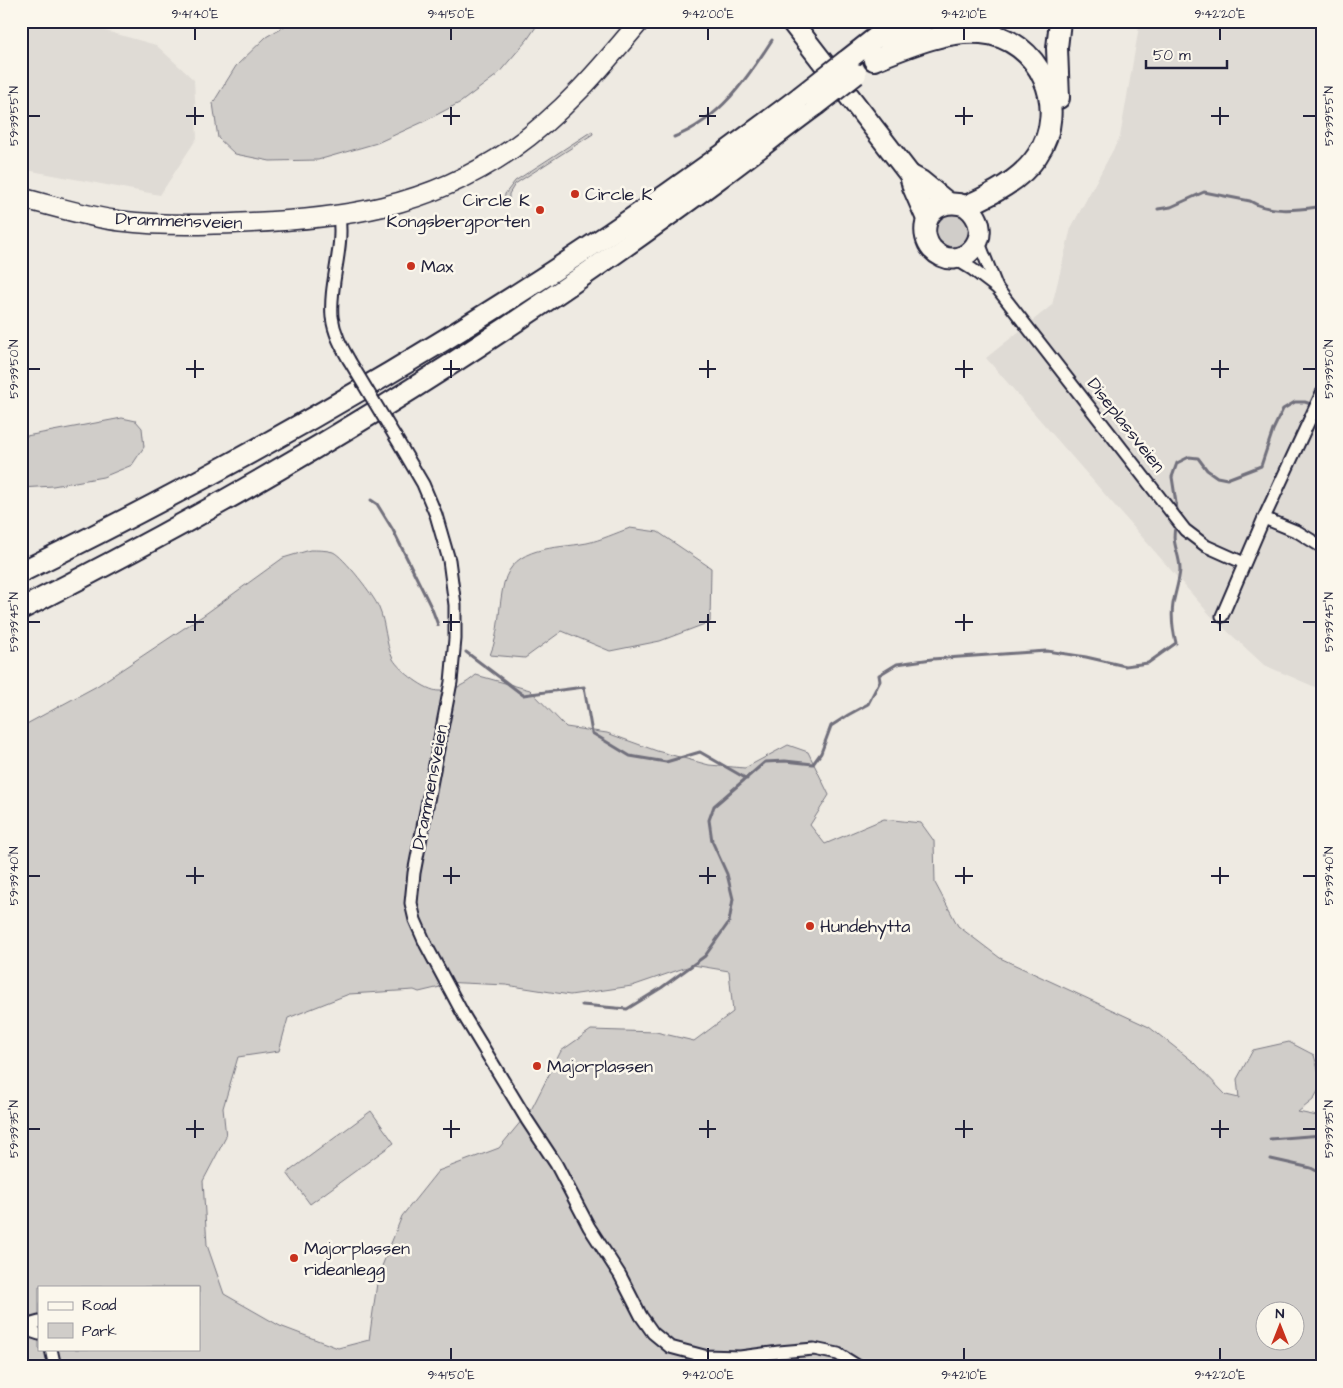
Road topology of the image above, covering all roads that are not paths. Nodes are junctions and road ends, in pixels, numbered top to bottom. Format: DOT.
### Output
graph roads {
  1 [pos="640,21"];
  2 [pos="791,21"];
  3 [pos="898,21"];
  4 [pos="924,21"];
  5 [pos="1060,21"];
  6 [pos="884,28"];
  7 [pos="874,60"];
  8 [pos="851,68"];
  9 [pos="805,103"];
  10 [pos="910,175"];
  11 [pos="21,198"];
  12 [pos="957,205"];
  13 [pos="339,216"];
  14 [pos="927,219"];
  15 [pos="979,233"];
  16 [pos="954,258"];
  17 [pos="997,288"];
  18 [pos="1322,393"];
  19 [pos="1264,518"];
  20 [pos="1322,547"];
  21 [pos="1244,563"];
  22 [pos="21,572"];
  23 [pos="21,609"];
  24 [pos="1222,616"];
  25 [pos="38,1322"];
  26 [pos="21,1328"];
  27 [pos="38,1334"];
  28 [pos="51,1350"];
  29 [pos="55,1367"];
  30 [pos="859,1367"];
  1 -- 13 [label="main road, Drammensveien"];
  2 -- 10 [label="highway"];
  3 -- 6 [label="highway"];
  4 -- 7 [label="highway"];
  5 -- 15 [label="highway"];
  6 -- 8 [label="highway"];
  7 -- 8 [label="highway"];
  7 -- 12 [label="highway"];
  8 -- 9 [label="highway, bridge"];
  9 -- 22 [label="highway"];
  9 -- 23 [label="highway"];
  10 -- 12 [label="highway"];
  10 -- 14 [label="highway"];
  11 -- 13 [label="main road, Drammensveien"];
  12 -- 14 [label="highway"];
  12 -- 15 [label="highway"];
  13 -- 30 [label="street, Drammensveien, bridge"];
  14 -- 16 [label="highway"];
  15 -- 16 [label="highway"];
  15 -- 17 [label="street, Diseplassveien"];
  16 -- 17 [label="street, Diseplassveien"];
  17 -- 21 [label="street, Diseplassveien"];
  18 -- 19 [label="street"];
  19 -- 20 [label="street"];
  19 -- 21 [label="street"];
  21 -- 24 [label="street"];
  25 -- 26 [label="street"];
  26 -- 27 [label="street"];
  28 -- 29 [label="street"];
}
